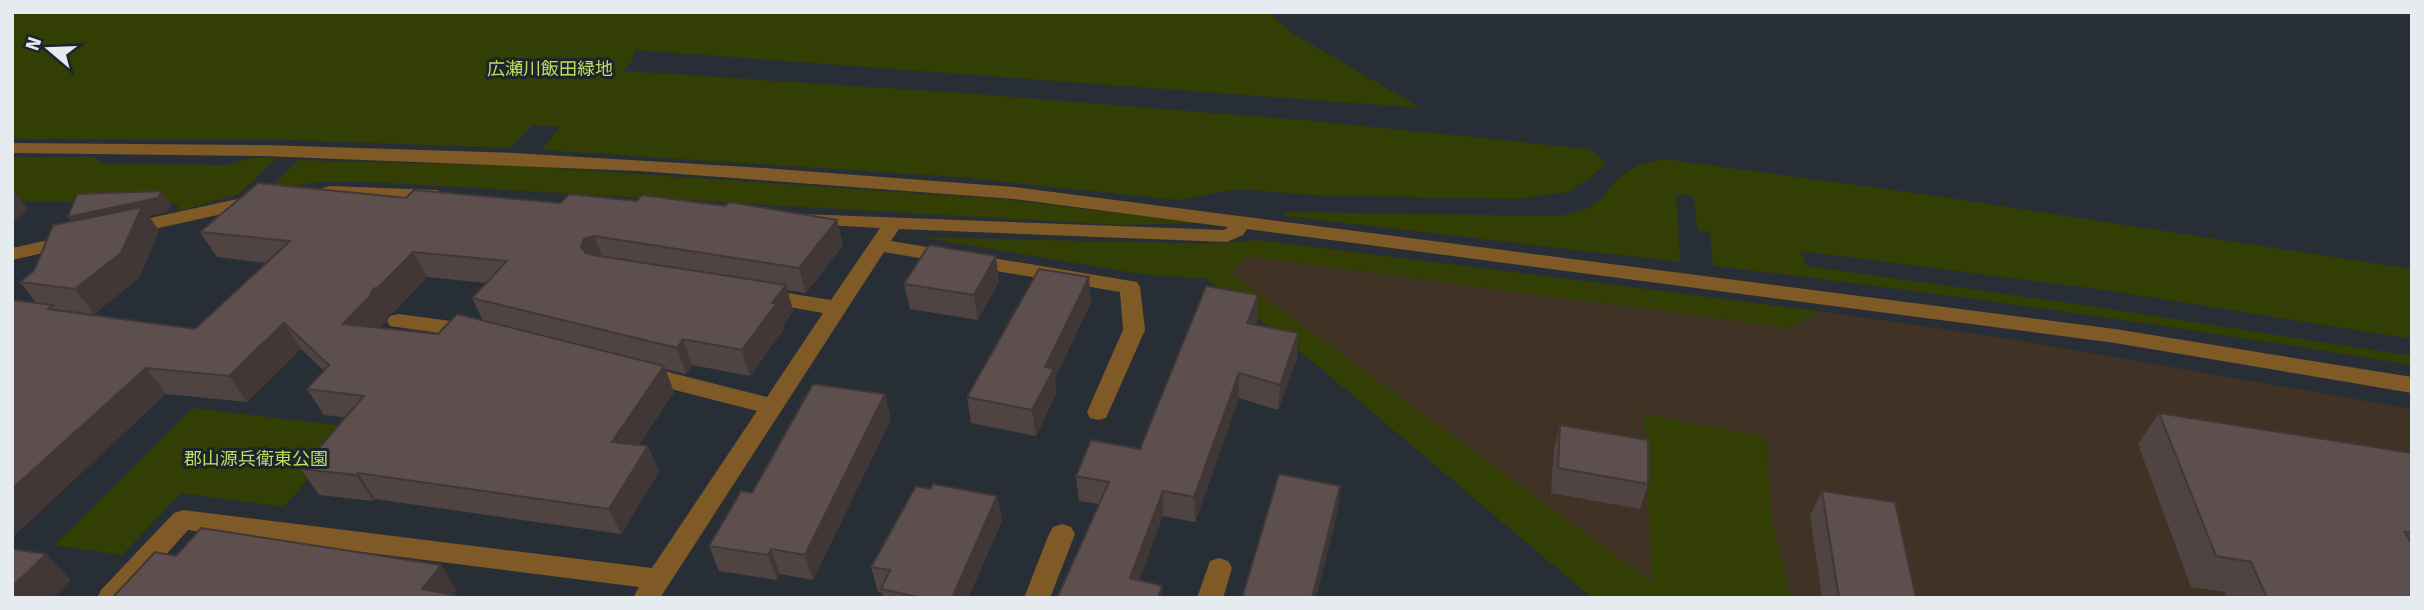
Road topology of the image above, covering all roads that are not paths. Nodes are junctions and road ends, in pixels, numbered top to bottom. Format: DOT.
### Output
graph roads {
  1 [pos="12,148"];
  2 [pos="306,191"];
  3 [pos="279,197"];
  4 [pos="460,197"];
  5 [pos="788,216"];
  6 [pos="1241,222"];
  7 [pos="893,223"];
  8 [pos="880,245"];
  9 [pos="12,254"];
  10 [pos="740,293"];
  11 [pos="836,308"];
  12 [pos="398,321"];
  13 [pos="496,336"];
  14 [pos="627,370"];
  15 [pos="2412,385"];
  16 [pos="771,406"];
  17 [pos="1098,412"];
  18 [pos="1062,534"];
  19 [pos="1219,568"];
  20 [pos="651,589"];
  21 [pos="110,598"];
  22 [pos="1037,598"];
  23 [pos="1210,598"];
  1 -- 6 [label="street"];
  2 -- 4 [label="street"];
  3 -- 9 [label="street"];
  5 -- 7 [label="street"];
  6 -- 7 [label="street"];
  6 -- 15 [label="street"];
  7 -- 8 [label="street"];
  8 -- 11 [label="street"];
  8 -- 17 [label="street"];
  10 -- 11 [label="street"];
  11 -- 16 [label="street"];
  12 -- 13 [label="street"];
  14 -- 16 [label="street"];
  16 -- 20 [label="street"];
  18 -- 22 [label="street"];
  19 -- 23 [label="street"];
  20 -- 21 [label="street"];
}
